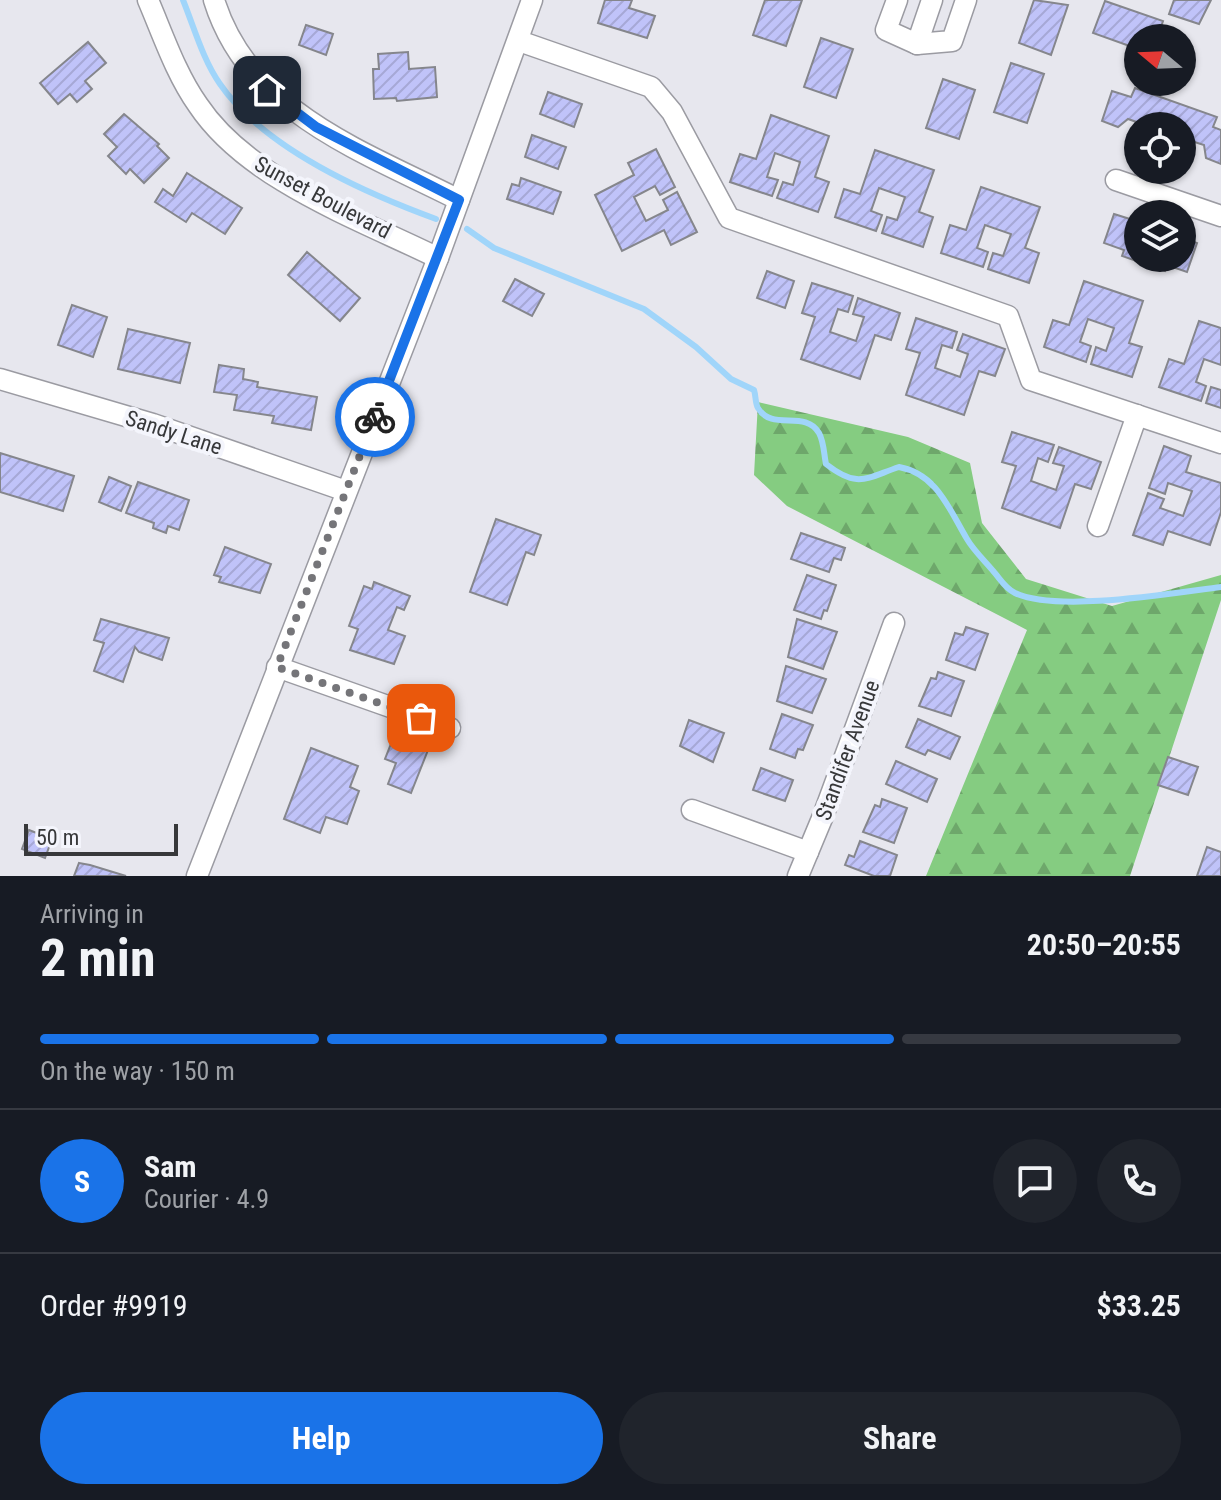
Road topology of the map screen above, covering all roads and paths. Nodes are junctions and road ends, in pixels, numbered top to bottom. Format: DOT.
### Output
graph roads {
  1 [pos="148,0"];
  2 [pos="214,0"];
  3 [pos="532,0"];
  4 [pos="897,0"];
  5 [pos="932,0"];
  6 [pos="966,0"];
  7 [pos="519,41"];
  8 [pos="917,44"];
  9 [pos="1116,180"];
  10 [pos="459,200"];
  11 [pos="1221,216"];
  12 [pos="438,258"];
  13 [pos="0,379"];
  14 [pos="1137,415"];
  15 [pos="1221,443"];
  16 [pos="346,491"];
  17 [pos="1098,526"];
  18 [pos="894,623"];
  19 [pos="277,667"];
  20 [pos="450,728"];
  21 [pos="692,810"];
  22 [pos="808,852"];
  23 [pos="197,876"];
  24 [pos="798,876"];
  1 -- 12 [label="street, Sunset Boulevard"];
  2 -- 10 [label="street"];
  3 -- 7 [label="street"];
  4 -- 8 [label="street"];
  5 -- 8 [label="street"];
  6 -- 8 [label="street"];
  7 -- 10 [label="street"];
  7 -- 14 [label="street"];
  9 -- 11 [label="street"];
  10 -- 12 [label="street"];
  12 -- 16 [label="street"];
  13 -- 16 [label="street, Sandy Lane"];
  14 -- 15 [label="street"];
  14 -- 17 [label="street"];
  16 -- 19 [label="street"];
  18 -- 22 [label="street, Standifer Avenue"];
  19 -- 20 [label="street"];
  19 -- 23 [label="street"];
  21 -- 22 [label="street"];
  22 -- 24 [label="street, Standifer Avenue"];
}
